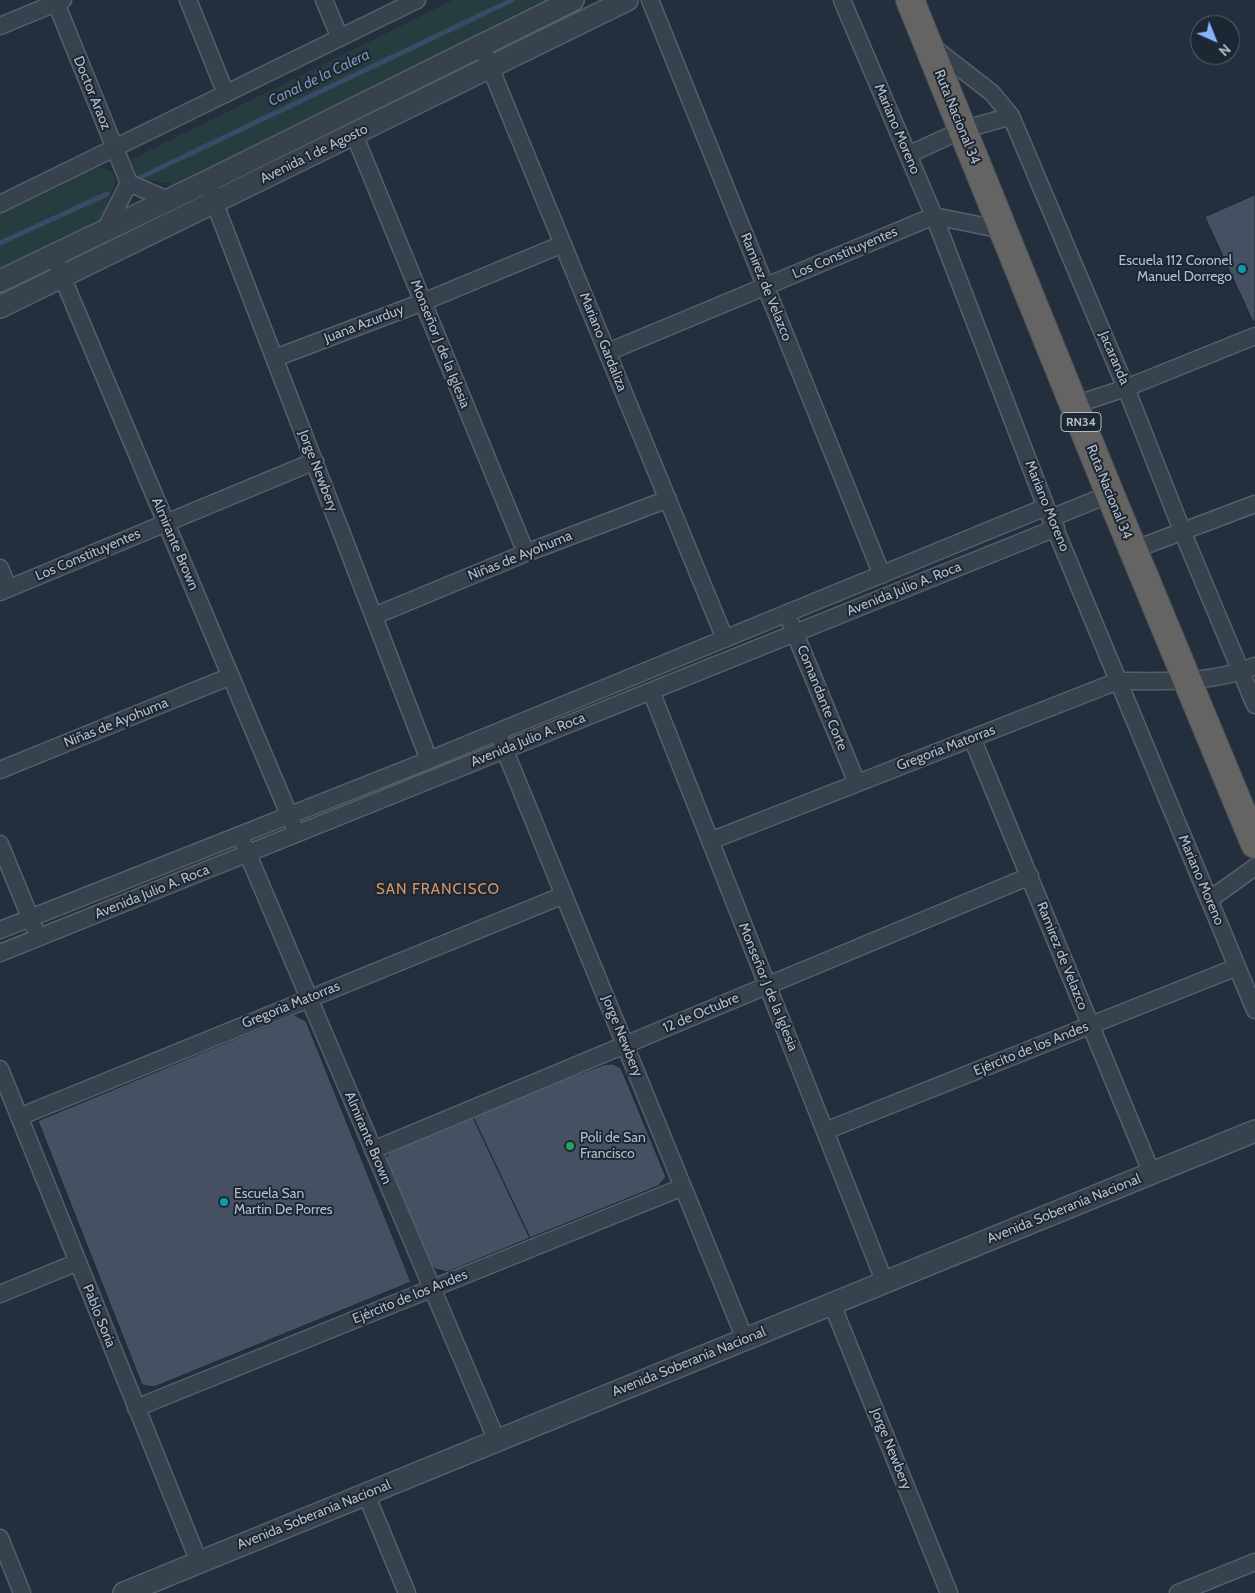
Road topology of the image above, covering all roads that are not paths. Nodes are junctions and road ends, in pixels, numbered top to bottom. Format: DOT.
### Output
graph roads {
  1 [pos="188,0"];
  2 [pos="324,0"];
  3 [pos="417,0"];
  4 [pos="573,0"];
  5 [pos="627,0"];
  6 [pos="650,0"];
  7 [pos="842,0"];
  8 [pos="910,0"];
  9 [pos="59,1"];
  10 [pos="0,26"];
  11 [pos="340,38"];
  12 [pos="927,43"];
  13 [pos="481,46"];
  14 [pos="490,67"];
  15 [pos="226,94"];
  16 [pos="1012,116"];
  17 [pos="962,130"];
  18 [pos="354,134"];
  19 [pos="115,148"];
  20 [pos="908,155"];
  21 [pos="206,182"];
  22 [pos="129,183"];
  23 [pos="168,200"];
  24 [pos="0,203"];
  25 [pos="215,203"];
  26 [pos="934,216"];
  27 [pos="105,230"];
  28 [pos="1003,230"];
  29 [pos="563,244"];
  30 [pos="54,255"];
  31 [pos="63,277"];
  32 [pos="0,280"];
  33 [pos="765,286"];
  34 [pos="423,302"];
  35 [pos="0,307"];
  36 [pos="1255,336"];
  37 [pos="608,352"];
  38 [pos="274,358"];
  39 [pos="1126,388"];
  40 [pos="1074,405"];
  41 [pos="314,461"];
  42 [pos="1110,494"];
  43 [pos="668,499"];
  44 [pos="1255,504"];
  45 [pos="1051,518"];
  46 [pos="166,523"];
  47 [pos="1183,533"];
  48 [pos="1133,550"];
  49 [pos="526,553"];
  50 [pos="0,568"];
  51 [pos="882,575"];
  52 [pos="4,590"];
  53 [pos="786,614"];
  54 [pos="374,616"];
  55 [pos="794,633"];
  56 [pos="725,639"];
  57 [pos="1248,669"];
  58 [pos="231,676"];
  59 [pos="1118,680"];
  60 [pos="1187,681"];
  61 [pos="651,691"];
  62 [pos="1255,706"];
  63 [pos="497,732"];
  64 [pos="972,738"];
  65 [pos="505,750"];
  66 [pos="429,760"];
  67 [pos="0,770"];
  68 [pos="857,783"];
  69 [pos="290,815"];
  70 [pos="297,833"];
  71 [pos="239,835"];
  72 [pos="710,841"];
  73 [pos="0,844"];
  74 [pos="1255,844"];
  75 [pos="247,853"];
  76 [pos="1255,867"];
  77 [pos="1030,876"];
  78 [pos="564,895"];
  79 [pos="1209,900"];
  80 [pos="30,918"];
  81 [pos="0,930"];
  82 [pos="38,938"];
  83 [pos="0,953"];
  84 [pos="1237,967"];
  85 [pos="767,985"];
  86 [pos="308,998"];
  87 [pos="1255,1010"];
  88 [pos="1091,1025"];
  89 [pos="625,1045"];
  90 [pos="0,1069"];
  91 [pos="19,1117"];
  92 [pos="825,1131"];
  93 [pos="1255,1132"];
  94 [pos="373,1150"];
  95 [pos="1152,1174"];
  96 [pos="683,1187"];
  97 [pos="78,1262"];
  98 [pos="885,1283"];
  99 [pos="432,1288"];
  100 [pos="0,1294"];
  101 [pos="832,1304"];
  102 [pos="745,1339"];
  103 [pos="136,1408"];
  104 [pos="497,1441"];
  105 [pos="366,1494"];
  106 [pos="0,1538"];
  107 [pos="199,1562"];
  108 [pos="1255,1562"];
  109 [pos="22,1593"];
  110 [pos="124,1593"];
  111 [pos="407,1593"];
  112 [pos="950,1593"];
  113 [pos="1178,1593"];
  1 -- 15 [label="street"];
  2 -- 11 [label="street"];
  3 -- 11 [label="street"];
  4 -- 13 [label="street, Avenida 1 de Agosto"];
  5 -- 14 [label="street, Avenida 1 de Agosto"];
  6 -- 33 [label="street, Ramirez de Velazco"];
  7 -- 20 [label="street, Mariano Moreno"];
  8 -- 12 [label="highway, Ruta Nacional 34 / RN34"];
  9 -- 10 [label="street"];
  9 -- 19 [label="street, Doctor Araoz"];
  11 -- 15 [label="street"];
  12 -- 16 [label="street, Jacaranda"];
  12 -- 17 [label="highway, Ruta Nacional 34 / RN34"];
  13 -- 14 [label="street, Mariano Gardaliza"];
  13 -- 21 [label="street, Avenida 1 de Agosto"];
  14 -- 18 [label="street, Avenida 1 de Agosto"];
  14 -- 29 [label="street, Mariano Gardaliza"];
  15 -- 19 [label="street"];
  16 -- 17 [label="street"];
  16 -- 39 [label="street, Jacaranda"];
  17 -- 20 [label="street"];
  17 -- 28 [label="highway, Ruta Nacional 34 / RN34"];
  18 -- 25 [label="street, Avenida 1 de Agosto"];
  18 -- 34 [label="street, Monseñor J de la Iglesia"];
  19 -- 22 [label="street, Doctor Araoz"];
  19 -- 24 [label="street"];
  20 -- 26 [label="street, Mariano Moreno"];
  21 -- 23 [label="street, Avenida 1 de Agosto"];
  21 -- 25 [label="street, Jorge Newbery"];
  22 -- 23 [label="street"];
  22 -- 27 [label="street"];
  23 -- 27 [label="street, Avenida 1 de Agosto"];
  25 -- 31 [label="street, Avenida 1 de Agosto"];
  25 -- 38 [label="street, Jorge Newbery"];
  26 -- 28 [label="street"];
  26 -- 33 [label="street, Los Constituyentes"];
  26 -- 45 [label="street, Mariano Moreno"];
  27 -- 30 [label="street, Avenida 1 de Agosto"];
  28 -- 40 [label="highway, Ruta Nacional 34 / RN34"];
  29 -- 34 [label="street, Juana Azurduy"];
  29 -- 37 [label="street, Mariano Gardaliza"];
  30 -- 31 [label="street, Almirante Brown"];
  30 -- 32 [label="street, Avenida 1 de Agosto"];
  31 -- 35 [label="street, Avenida 1 de Agosto"];
  31 -- 46 [label="street, Almirante Brown"];
  33 -- 37 [label="street, Los Constituyentes"];
  33 -- 51 [label="street, Ramirez de Velazco"];
  34 -- 38 [label="street, Juana Azurduy"];
  34 -- 49 [label="street, Monseñor J de la Iglesia"];
  36 -- 39 [label="street"];
  37 -- 43 [label="street, Mariano Gardaliza"];
  38 -- 41 [label="street, Jorge Newbery"];
  39 -- 40 [label="street"];
  39 -- 47 [label="street, Jacaranda"];
  40 -- 42 [label="highway, Ruta Nacional 34 / RN34"];
  41 -- 46 [label="street, Los Constituyentes"];
  41 -- 54 [label="street, Jorge Newbery"];
  42 -- 45 [label="street"];
  42 -- 48 [label="highway, Ruta Nacional 34 / RN34"];
  43 -- 49 [label="street, Niñas de Ayohuma"];
  43 -- 56 [label="street, Mariano Gardaliza"];
  44 -- 47 [label="street"];
  45 -- 51 [label="street, Avenida Julio A. Roca"];
  45 -- 55 [label="street, Avenida Julio A. Roca"];
  45 -- 59 [label="street, Mariano Moreno"];
  46 -- 52 [label="street, Los Constituyentes"];
  46 -- 58 [label="street, Almirante Brown"];
  47 -- 48 [label="street"];
  47 -- 57 [label="street, Jacaranda"];
  48 -- 60 [label="highway, Ruta Nacional 34 / RN34"];
  49 -- 54 [label="street, Niñas de Ayohuma"];
  50 -- 52 [label="street"];
  51 -- 53 [label="street, Avenida Julio A. Roca"];
  53 -- 55 [label="street, Comandante Corte"];
  53 -- 56 [label="street, Avenida Julio A. Roca"];
  54 -- 66 [label="street, Jorge Newbery"];
  55 -- 61 [label="street, Avenida Julio A. Roca"];
  55 -- 68 [label="street, Comandante Corte"];
  56 -- 63 [label="street, Avenida Julio A. Roca"];
  57 -- 60 [label="street, Gregoria Matorras"];
  57 -- 62 [label="street, Jacaranda"];
  58 -- 67 [label="street, Niñas de Ayohuma"];
  58 -- 69 [label="street, Almirante Brown"];
  59 -- 60 [label="street, Gregoria Matorras"];
  59 -- 64 [label="street, Gregoria Matorras"];
  59 -- 79 [label="street, Mariano Moreno"];
  60 -- 74 [label="highway, Ruta Nacional 34 / RN34"];
  61 -- 65 [label="street, Avenida Julio A. Roca"];
  61 -- 72 [label="street, Monseñor J de la Iglesia"];
  63 -- 65 [label="street, Jorge Newbery"];
  63 -- 66 [label="street, Avenida Julio A. Roca"];
  64 -- 68 [label="street, Gregoria Matorras"];
  64 -- 77 [label="street, Ramirez de Velazco"];
  65 -- 70 [label="street, Avenida Julio A. Roca"];
  65 -- 78 [label="street, Jorge Newbery"];
  66 -- 69 [label="street, Avenida Julio A. Roca"];
  68 -- 72 [label="street, Gregoria Matorras"];
  69 -- 70 [label="street, Almirante Brown"];
  69 -- 71 [label="street, Avenida Julio A. Roca"];
  70 -- 75 [label="street, Avenida Julio A. Roca"];
  71 -- 75 [label="street, Almirante Brown"];
  71 -- 80 [label="street, Avenida Julio A. Roca"];
  72 -- 85 [label="street, Monseñor J de la Iglesia"];
  73 -- 80 [label="street"];
  75 -- 82 [label="street, Avenida Julio A. Roca"];
  75 -- 86 [label="street, Almirante Brown"];
  76 -- 79 [label="street"];
  77 -- 85 [label="street, 12 de Octubre"];
  77 -- 88 [label="street, Ramirez de Velazco"];
  78 -- 86 [label="street, Gregoria Matorras"];
  78 -- 89 [label="street, Jorge Newbery"];
  79 -- 84 [label="street, Mariano Moreno"];
  80 -- 81 [label="street, Avenida Julio A. Roca"];
  80 -- 82 [label="street"];
  82 -- 83 [label="street, Avenida Julio A. Roca"];
  84 -- 87 [label="street, Mariano Moreno"];
  84 -- 88 [label="street, Ejército de los Andes"];
  85 -- 89 [label="street, 12 de Octubre"];
  85 -- 92 [label="street, Monseñor J de la Iglesia"];
  86 -- 91 [label="street, Gregoria Matorras"];
  86 -- 94 [label="street, Almirante Brown"];
  88 -- 92 [label="street, Ejército de los Andes"];
  88 -- 95 [label="street, Ramirez de Velazco"];
  89 -- 94 [label="street, 12 de Octubre"];
  89 -- 96 [label="street, Jorge Newbery"];
  90 -- 91 [label="street, Pablo Soria"];
  91 -- 97 [label="street, Pablo Soria"];
  92 -- 98 [label="street, Monseñor J de la Iglesia"];
  93 -- 95 [label="street, Avenida Soberanía Nacional"];
  94 -- 99 [label="street, Almirante Brown"];
  95 -- 98 [label="street, Avenida Soberanía Nacional"];
  96 -- 99 [label="street, Ejército de los Andes"];
  96 -- 102 [label="street, Jorge Newbery"];
  97 -- 100 [label="street"];
  97 -- 103 [label="street, Pablo Soria"];
  98 -- 101 [label="street, Avenida Soberanía Nacional"];
  99 -- 103 [label="street, Ejército de los Andes"];
  99 -- 104 [label="street, Almirante Brown"];
  101 -- 102 [label="street, Avenida Soberanía Nacional"];
  101 -- 112 [label="street, Jorge Newbery"];
  102 -- 104 [label="street, Avenida Soberanía Nacional"];
  103 -- 107 [label="street, Pablo Soria"];
  104 -- 105 [label="street, Avenida Soberanía Nacional"];
  105 -- 107 [label="street, Avenida Soberanía Nacional"];
  105 -- 111 [label="street"];
  106 -- 109 [label="street"];
  107 -- 110 [label="street, Avenida Soberanía Nacional"];
  108 -- 113 [label="street"];
}
